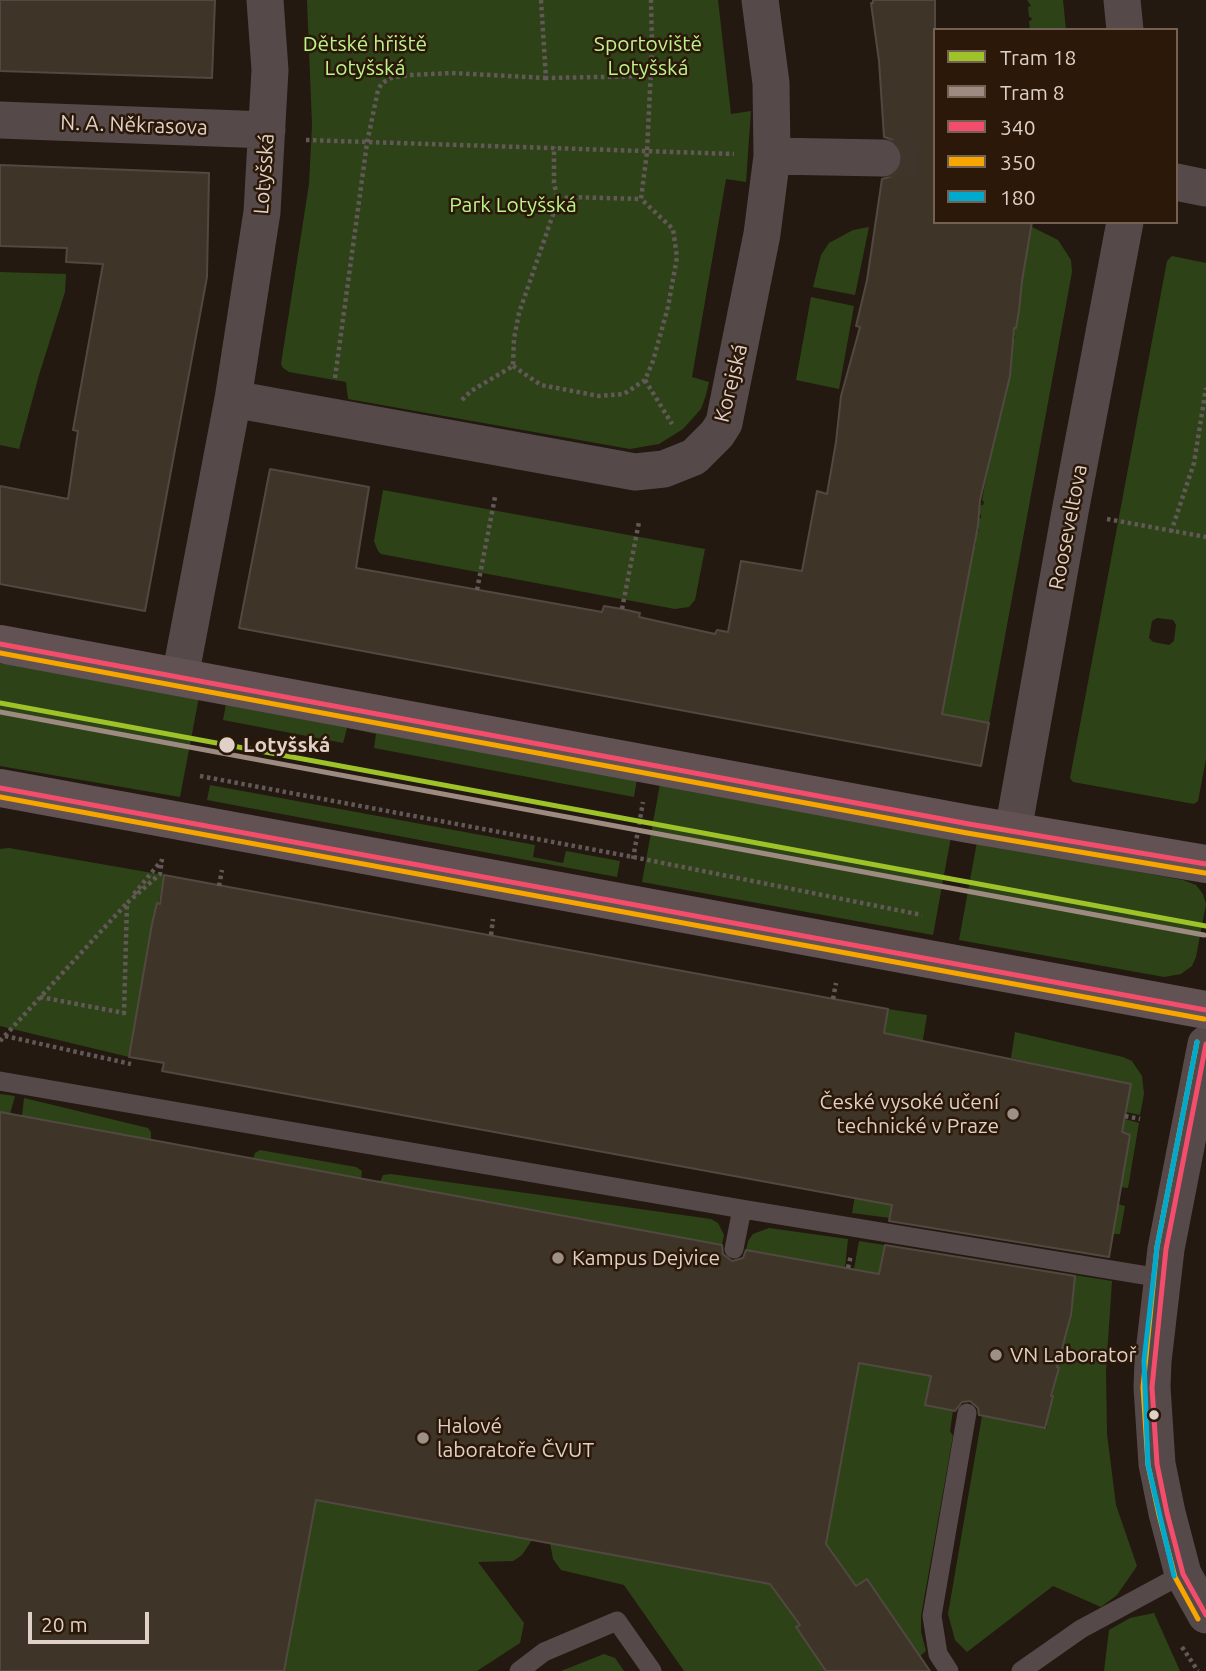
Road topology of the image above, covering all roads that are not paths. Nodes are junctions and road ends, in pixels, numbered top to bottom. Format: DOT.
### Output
graph roads {
  1 [pos="265,0"];
  2 [pos="760,0"];
  3 [pos="1122,0"];
  4 [pos="1125,28"];
  5 [pos="0,120"];
  6 [pos="284,135"];
  7 [pos="772,156"];
  8 [pos="883,158"];
  9 [pos="1178,182"];
  10 [pos="1206,188"];
  11 [pos="1125,224"];
  12 [pos="233,399"];
  13 [pos="0,644"];
  14 [pos="180,677"];
  15 [pos="0,788"];
  16 [pos="1013,831"];
  17 [pos="1206,864"];
  18 [pos="1206,1010"];
  19 [pos="1206,1044"];
  20 [pos="0,1082"];
  21 [pos="742,1209"];
  22 [pos="734,1249"];
  23 [pos="1161,1278"];
  24 [pos="967,1413"];
  25 [pos="1183,1574"];
  26 [pos="1206,1615"];
  27 [pos="519,1671"];
  28 [pos="652,1671"];
  29 [pos="949,1671"];
  30 [pos="1021,1671"];
  1 -- 6 [label="street, Lotyšská"];
  2 -- 7 [label="street, Korejská"];
  3 -- 4 [label="street"];
  5 -- 6 [label="street, N. A. Někrasova"];
  6 -- 12 [label="street, Lotyšská"];
  7 -- 8 [label="street"];
  7 -- 12 [label="street, Korejská"];
  9 -- 10 [label="street"];
  11 -- 16 [label="street, Rooseveltova"];
  12 -- 14 [label="street, Lotyšská"];
  13 -- 14 [label="main road"];
  14 -- 16 [label="main road"];
  15 -- 18 [label="main road"];
  16 -- 17 [label="main road"];
  19 -- 23 [label="street"];
  20 -- 21 [label="lane"];
  21 -- 22 [label="lane"];
  21 -- 23 [label="lane"];
  23 -- 25 [label="street"];
  24 -- 29 [label="lane"];
  25 -- 26 [label="street"];
  25 -- 30 [label="lane"];
  27 -- 28 [label="lane"];
}
